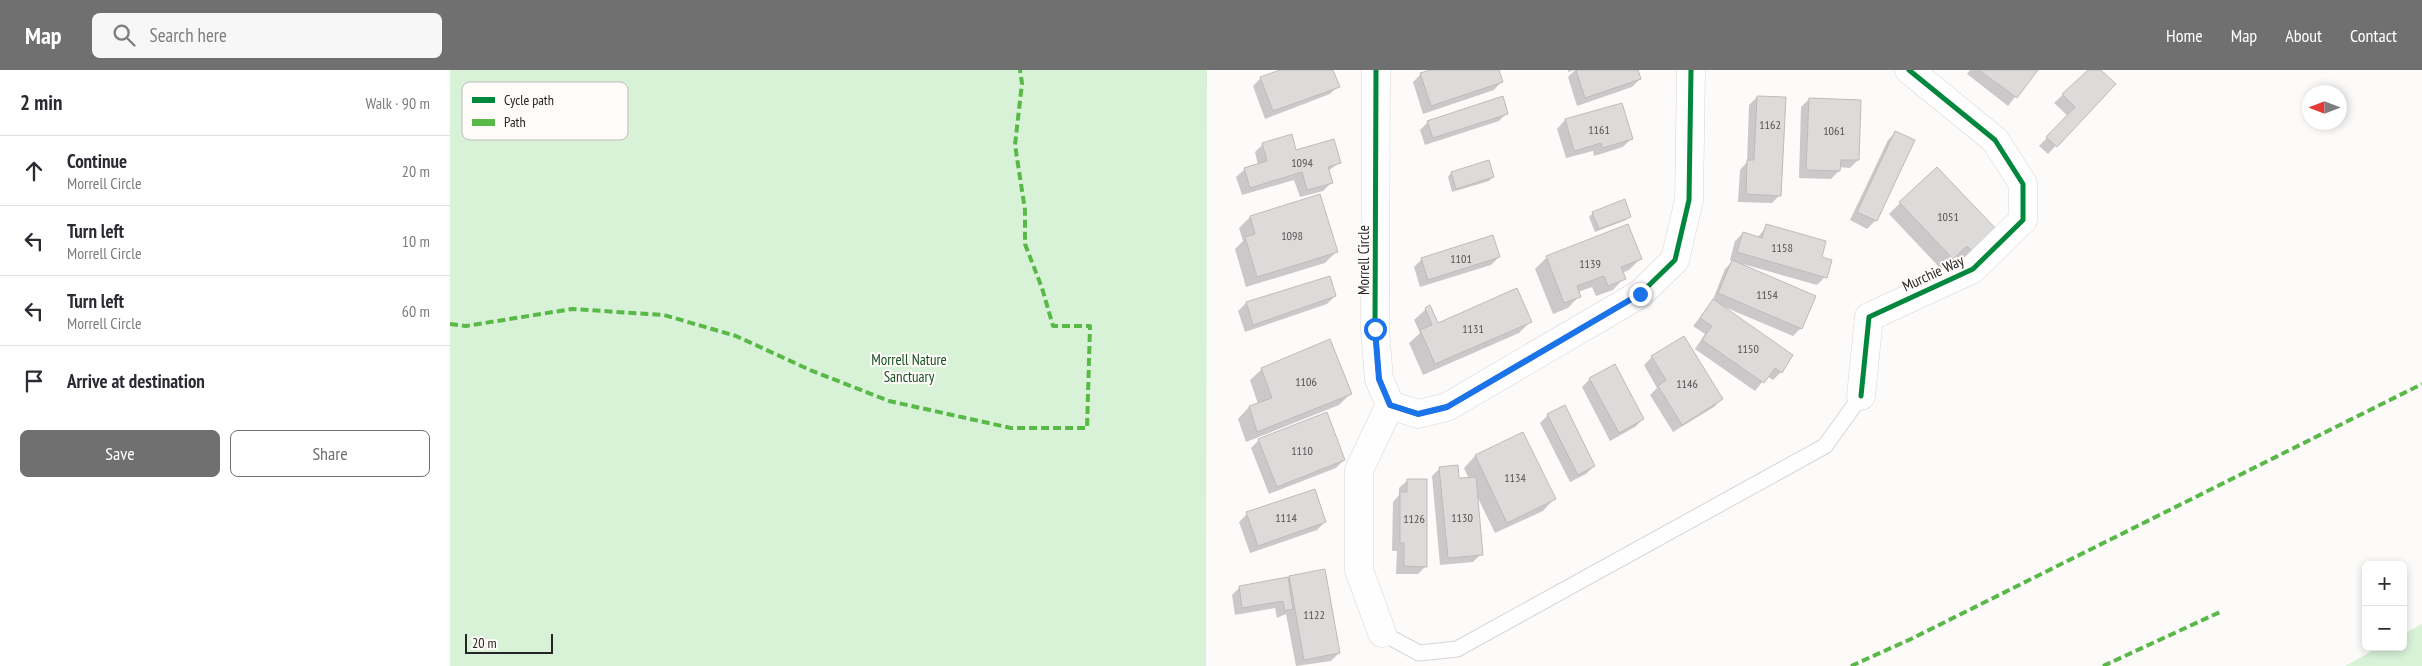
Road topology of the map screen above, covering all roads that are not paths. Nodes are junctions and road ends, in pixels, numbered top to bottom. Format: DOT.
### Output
graph roads {
  1 [pos="1376,70"];
  2 [pos="1691,70"];
  3 [pos="1909,70"];
  4 [pos="1862,396"];
  5 [pos="1390,405"];
  6 [pos="1382,634"];
  1 -- 5 [label="street, Morrell Circle"];
  2 -- 5 [label="street"];
  3 -- 4 [label="street, Murchie Way"];
  4 -- 6 [label="lane"];
  5 -- 6 [label="street"];
}
